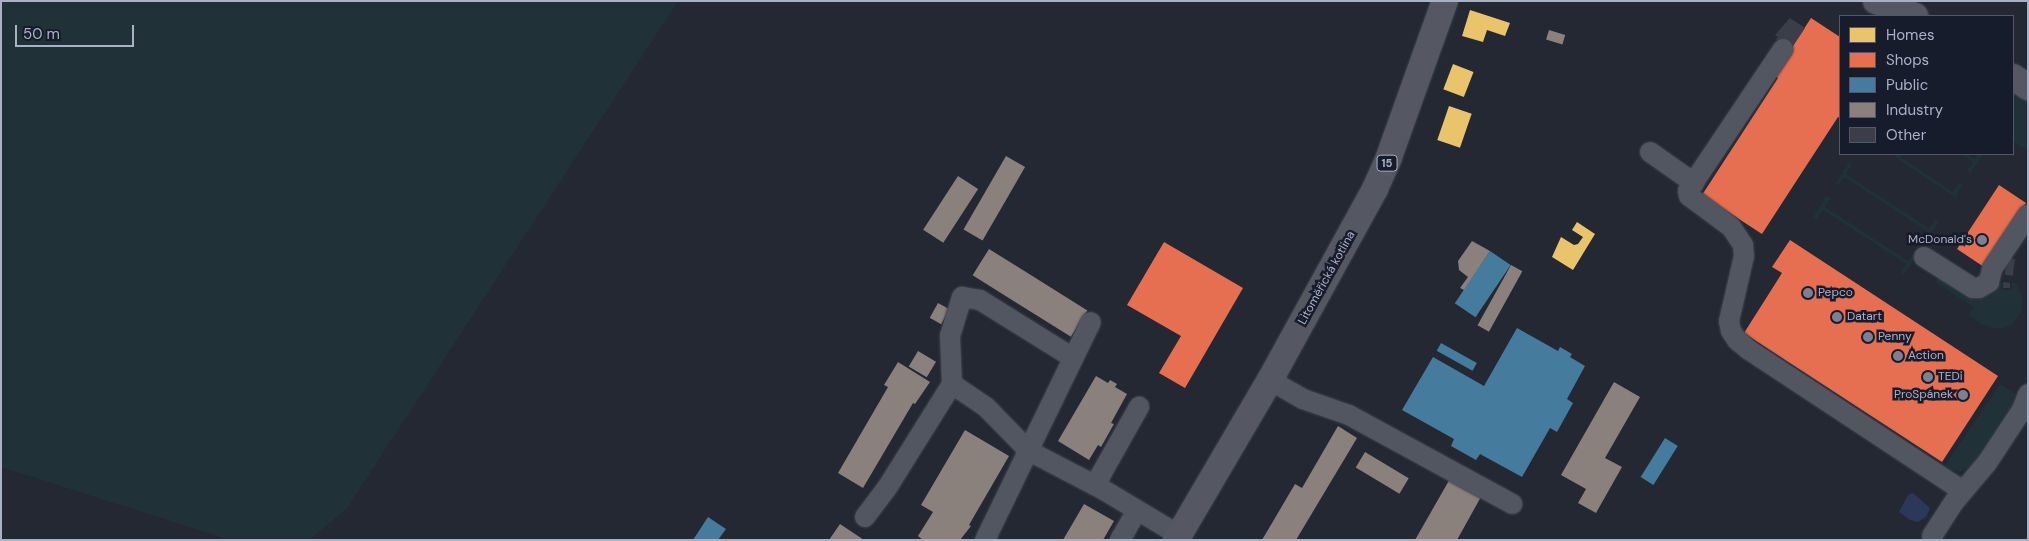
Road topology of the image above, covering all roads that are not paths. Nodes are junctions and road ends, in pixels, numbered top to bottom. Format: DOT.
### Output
graph roads {
  1 [pos="1445,1"];
  2 [pos="1876,1"];
  3 [pos="1909,11"];
  4 [pos="1783,49"];
  5 [pos="2014,78"];
  6 [pos="2028,87"];
  7 [pos="1650,152"];
  8 [pos="1694,182"];
  9 [pos="2028,215"];
  10 [pos="1924,257"];
  11 [pos="1091,322"];
  12 [pos="1073,358"];
  13 [pos="1270,380"];
  14 [pos="952,384"];
  15 [pos="2028,394"];
  16 [pos="1139,407"];
  17 [pos="1029,451"];
  18 [pos="1094,485"];
  19 [pos="1964,491"];
  20 [pos="1512,504"];
  21 [pos="1137,511"];
  22 [pos="865,517"];
  23 [pos="1932,536"];
  24 [pos="1178,538"];
  25 [pos="985,540"];
  26 [pos="1120,540"];
  1 -- 13 [label="main road, Litoměřická kotlina / 15"];
  2 -- 3 [label="main road"];
  4 -- 8 [label="lane"];
  5 -- 6 [label="main road"];
  7 -- 8 [label="lane"];
  8 -- 19 [label="lane"];
  9 -- 10 [label="lane"];
  11 -- 12 [label="lane"];
  12 -- 14 [label="lane"];
  12 -- 17 [label="lane"];
  13 -- 20 [label="lane"];
  13 -- 24 [label="main road, Litoměřická kotlina / 15"];
  14 -- 17 [label="lane"];
  14 -- 22 [label="lane"];
  15 -- 19 [label="lane"];
  16 -- 18 [label="lane"];
  17 -- 18 [label="lane"];
  17 -- 25 [label="lane"];
  18 -- 21 [label="lane"];
  19 -- 23 [label="lane"];
  21 -- 24 [label="lane"];
  21 -- 26 [label="lane"];
}
